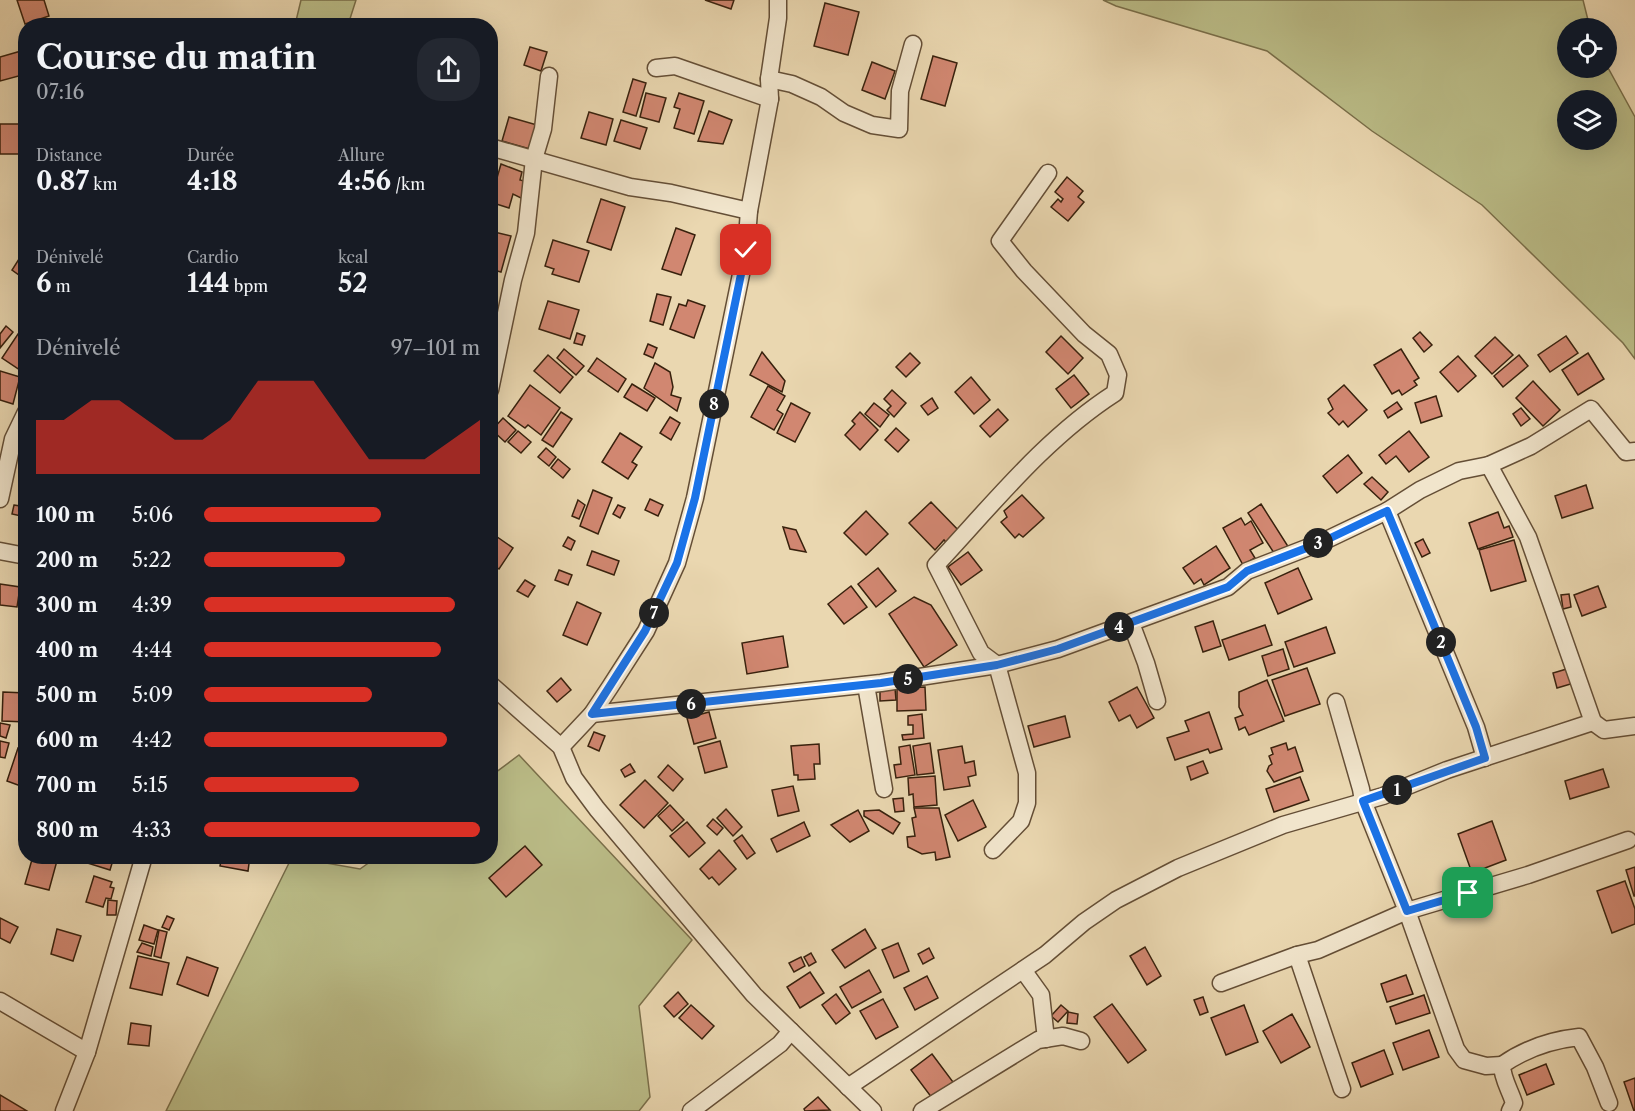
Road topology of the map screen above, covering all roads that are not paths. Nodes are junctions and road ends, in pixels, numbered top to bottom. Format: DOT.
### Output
graph roads {
  1 [pos="778,0"];
  2 [pos="913,44"];
  3 [pos="656,68"];
  4 [pos="549,76"];
  5 [pos="770,79"];
  6 [pos="770,99"];
  7 [pos="498,149"];
  8 [pos="534,159"];
  9 [pos="1048,173"];
  10 [pos="748,211"];
  11 [pos="498,352"];
  12 [pos="18,429"];
  13 [pos="1635,451"];
  14 [pos="1489,465"];
  15 [pos="0,499"];
  16 [pos="1387,511"];
  17 [pos="0,551"];
  18 [pos="18,554"];
  19 [pos="1131,623"];
  20 [pos="997,665"];
  21 [pos="866,685"];
  22 [pos="498,691"];
  23 [pos="1157,702"];
  24 [pos="1336,702"];
  25 [pos="592,714"];
  26 [pos="1593,722"];
  27 [pos="1635,726"];
  28 [pos="561,747"];
  29 [pos="1485,758"];
  30 [pos="884,789"];
  31 [pos="1363,801"];
  32 [pos="1628,840"];
  33 [pos="993,849"];
  34 [pos="142,864"];
  35 [pos="1407,911"];
  36 [pos="1297,955"];
  37 [pos="1023,970"];
  38 [pos="1221,983"];
  39 [pos="0,1001"];
  40 [pos="791,1031"];
  41 [pos="1046,1039"];
  42 [pos="1082,1041"];
  43 [pos="87,1052"];
  44 [pos="1502,1065"];
  45 [pos="848,1088"];
  46 [pos="1342,1089"];
  47 [pos="1609,1103"];
  48 [pos="64,1111"];
  49 [pos="691,1111"];
  50 [pos="873,1111"];
  51 [pos="922,1111"];
  52 [pos="1510,1111"];
  1 -- 5 [label="street"];
  2 -- 5 [label="street"];
  3 -- 6 [label="street"];
  4 -- 8 [label="street"];
  5 -- 6 [label="street"];
  6 -- 10 [label="street"];
  7 -- 8 [label="street"];
  8 -- 10 [label="street"];
  8 -- 11 [label="street"];
  9 -- 20 [label="street"];
  10 -- 25 [label="street"];
  12 -- 15 [label="street"];
  13 -- 14 [label="street"];
  14 -- 16 [label="street"];
  14 -- 26 [label="street"];
  16 -- 19 [label="street"];
  16 -- 29 [label="street"];
  17 -- 18 [label="street"];
  19 -- 20 [label="street"];
  19 -- 23 [label="street"];
  20 -- 21 [label="street"];
  20 -- 33 [label="street"];
  21 -- 25 [label="street"];
  21 -- 30 [label="street"];
  22 -- 28 [label="street"];
  24 -- 31 [label="street"];
  25 -- 28 [label="street"];
  26 -- 27 [label="street"];
  26 -- 29 [label="street"];
  28 -- 40 [label="street"];
  29 -- 31 [label="street"];
  31 -- 35 [label="street"];
  31 -- 37 [label="street"];
  32 -- 35 [label="street"];
  34 -- 43 [label="street"];
  35 -- 36 [label="street"];
  35 -- 44 [label="street"];
  36 -- 38 [label="street"];
  36 -- 46 [label="street"];
  37 -- 41 [label="street"];
  37 -- 45 [label="street"];
  39 -- 43 [label="street"];
  40 -- 45 [label="street"];
  40 -- 49 [label="street"];
  41 -- 42 [label="street"];
  41 -- 51 [label="street"];
  43 -- 48 [label="street"];
  44 -- 47 [label="street"];
  44 -- 52 [label="street"];
  45 -- 50 [label="street"];
}
